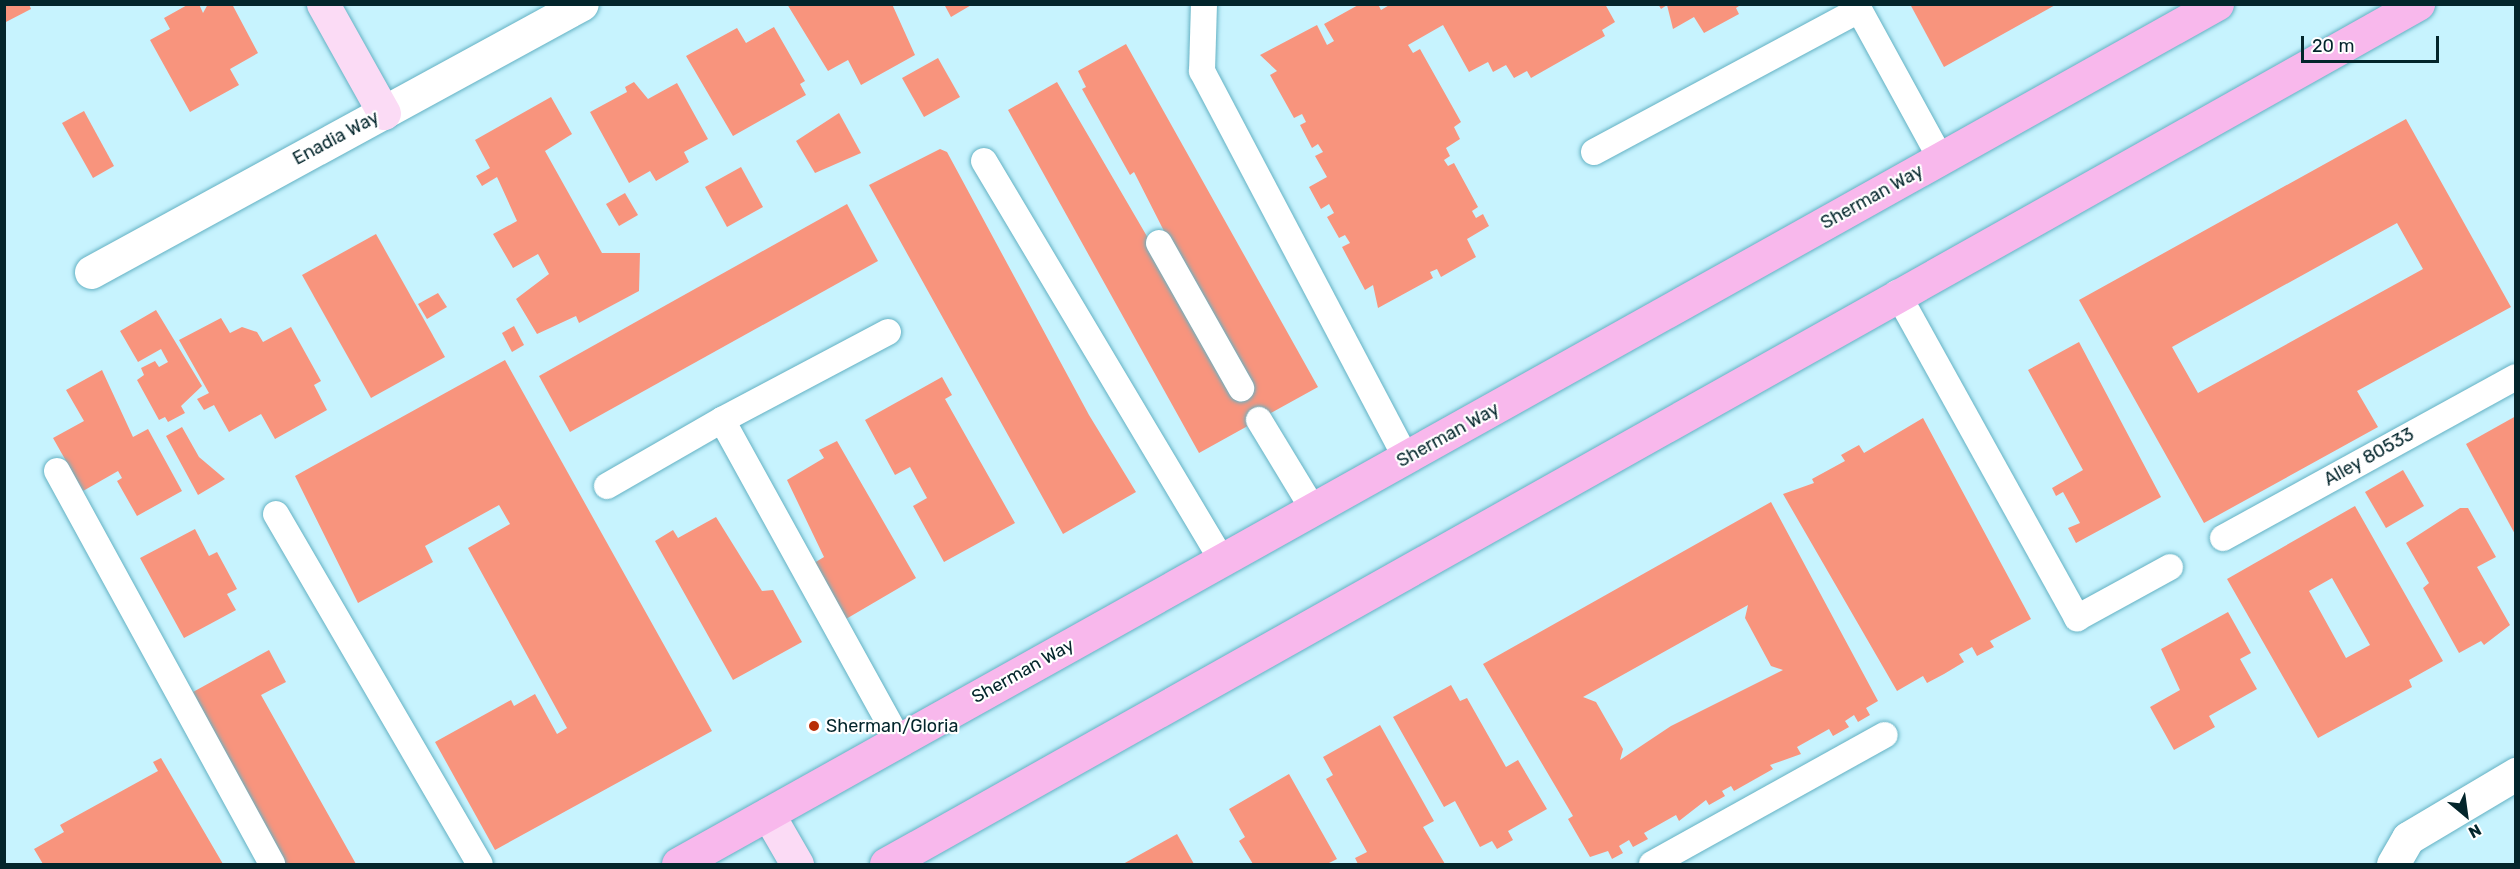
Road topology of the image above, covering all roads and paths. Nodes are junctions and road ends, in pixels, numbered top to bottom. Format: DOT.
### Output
graph roads {
  1 [pos="323,4"];
  2 [pos="582,4"];
  3 [pos="1204,4"];
  4 [pos="2217,4"];
  5 [pos="2418,4"];
  6 [pos="1858,7"];
  7 [pos="384,112"];
  8 [pos="1594,152"];
  9 [pos="1941,159"];
  10 [pos="984,161"];
  11 [pos="1159,243"];
  12 [pos="91,272"];
  13 [pos="1897,293"];
  14 [pos="888,332"];
  15 [pos="2516,377"];
  16 [pos="1241,388"];
  17 [pos="722,420"];
  18 [pos="1259,420"];
  19 [pos="1406,458"];
  20 [pos="57,471"];
  21 [pos="607,486"];
  22 [pos="1313,509"];
  23 [pos="276,514"];
  24 [pos="2223,538"];
  25 [pos="1222,561"];
  26 [pos="2170,567"];
  27 [pos="1885,735"];
  28 [pos="899,741"];
  29 [pos="2516,774"];
  30 [pos="768,814"];
  31 [pos="2393,863"];
  32 [pos="272,864"];
  33 [pos="480,864"];
  34 [pos="678,864"];
  35 [pos="797,864"];
  36 [pos="886,864"];
  37 [pos="1652,864"];
  1 -- 7 [label="street"];
  2 -- 7 [label="street, Enadia Way"];
  3 -- 19 [label="lane"];
  4 -- 9 [label="main road, Sherman Way"];
  5 -- 13 [label="main road"];
  6 -- 8 [label="lane"];
  6 -- 9 [label="lane"];
  7 -- 12 [label="street, Enadia Way"];
  9 -- 19 [label="main road, Sherman Way"];
  10 -- 25 [label="lane"];
  11 -- 16 [label="lane"];
  13 -- 26 [label="lane"];
  13 -- 36 [label="main road"];
  14 -- 17 [label="lane"];
  15 -- 24 [label="lane, Alley 80533"];
  17 -- 21 [label="lane"];
  17 -- 28 [label="lane"];
  18 -- 22 [label="lane"];
  19 -- 22 [label="main road, Sherman Way"];
  20 -- 32 [label="lane"];
  22 -- 25 [label="main road, Sherman Way"];
  23 -- 33 [label="lane"];
  25 -- 28 [label="main road, Sherman Way"];
  27 -- 37 [label="lane"];
  28 -- 30 [label="main road, Sherman Way"];
  29 -- 31 [label="street"];
  30 -- 34 [label="main road, Sherman Way"];
  30 -- 35 [label="street"];
}
